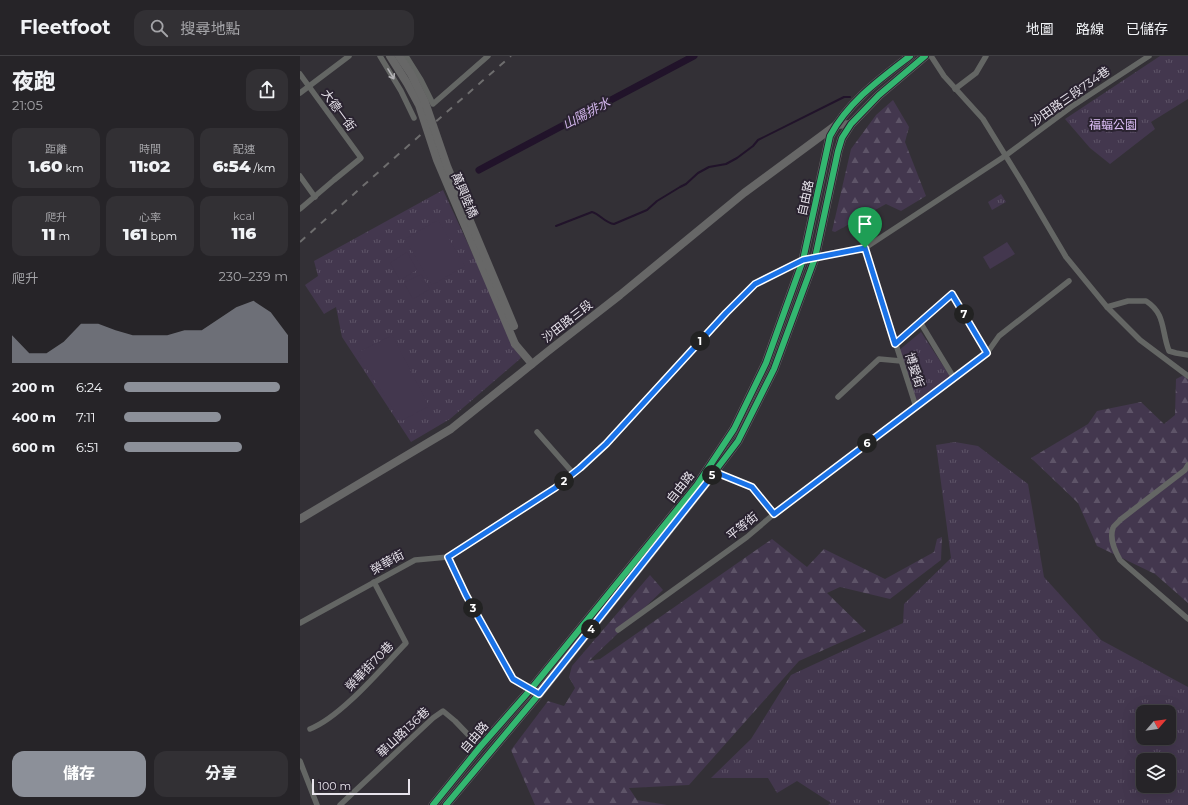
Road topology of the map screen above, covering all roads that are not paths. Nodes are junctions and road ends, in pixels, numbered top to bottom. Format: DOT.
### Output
graph roads {
  1 [pos="349,56"];
  2 [pos="380,56"];
  3 [pos="390,56"];
  4 [pos="399,56"];
  5 [pos="406,56"];
  6 [pos="488,56"];
  7 [pos="910,56"];
  8 [pos="925,56"];
  9 [pos="931,56"];
  10 [pos="986,56"];
  11 [pos="1149,56"];
  12 [pos="300,74"];
  13 [pos="421,80"];
  14 [pos="309,86"];
  15 [pos="955,89"];
  16 [pos="401,91"];
  17 [pos="300,93"];
  18 [pos="414,118"];
  19 [pos="851,124"];
  20 [pos="836,125"];
  21 [pos="1005,156"];
  22 [pos="300,176"];
  23 [pos="315,197"];
  24 [pos="300,209"];
  25 [pos="865,248"];
  26 [pos="815,258"];
  27 [pos="803,260"];
  28 [pos="1069,280"];
  29 [pos="1107,307"];
  30 [pos="920,322"];
  31 [pos="518,343"];
  32 [pos="895,344"];
  33 [pos="987,353"];
  34 [pos="1188,355"];
  35 [pos="901,361"];
  36 [pos="532,364"];
  37 [pos="1188,376"];
  38 [pos="954,378"];
  39 [pos="764,379"];
  40 [pos="838,397"];
  41 [pos="916,407"];
  42 [pos="537,432"];
  43 [pos="1188,466"];
  44 [pos="715,472"];
  45 [pos="573,473"];
  46 [pos="774,514"];
  47 [pos="300,519"];
  48 [pos="448,557"];
  49 [pos="374,582"];
  50 [pos="1188,619"];
  51 [pos="300,623"];
  52 [pos="618,630"];
  53 [pos="535,692"];
  54 [pos="310,729"];
  55 [pos="480,747"];
  56 [pos="300,761"];
  57 [pos="317,805"];
  58 [pos="340,805"];
  59 [pos="433,805"];
  60 [pos="446,805"];
  1 -- 14 [label="street"];
  2 -- 16 [label="street, one-way"];
  3 -- 31 [label="street, 萬興陸橋, bridge"];
  4 -- 31 [label="street, 萬興陸橋, bridge"];
  5 -- 13 [label="street"];
  6 -- 13 [label="street"];
  7 -- 20 [label="main road, 沙田路三段"];
  8 -- 19 [label="main road"];
  9 -- 15 [label="street"];
  10 -- 15 [label="street"];
  11 -- 21 [label="street, 沙田路三段734巷"];
  12 -- 14 [label="street, 大德一街"];
  13 -- 16 [label="street"];
  14 -- 17 [label="street"];
  14 -- 23 [label="street, 大德一街"];
  15 -- 21 [label="street"];
  16 -- 18 [label="street"];
  19 -- 20 [label="street"];
  19 -- 26 [label="main road, 自由路"];
  20 -- 27 [label="main road, 自由路"];
  20 -- 36 [label="street, 沙田路三段"];
  21 -- 25 [label="street, 沙田路三段734巷"];
  21 -- 29 [label="street"];
  22 -- 23 [label="street"];
  23 -- 24 [label="street"];
  25 -- 26 [label="street, 榮華街"];
  25 -- 32 [label="street, 博愛街"];
  26 -- 27 [label="street, 榮華街"];
  26 -- 39 [label="main road, 自由路"];
  27 -- 39 [label="main road, 自由路"];
  27 -- 45 [label="street, 榮華街"];
  28 -- 33 [label="street, 平等街"];
  29 -- 34 [label="street"];
  29 -- 37 [label="street"];
  30 -- 32 [label="street"];
  30 -- 33 [label="street"];
  30 -- 38 [label="street"];
  31 -- 36 [label="street"];
  32 -- 35 [label="street, 博愛街"];
  33 -- 38 [label="street, 平等街"];
  35 -- 40 [label="street"];
  35 -- 41 [label="street, 博愛街"];
  36 -- 47 [label="street, 沙田路三段"];
  38 -- 41 [label="street, 平等街"];
  39 -- 44 [label="main road, 自由路"];
  39 -- 53 [label="main road, 自由路"];
  41 -- 46 [label="street, 平等街"];
  42 -- 45 [label="street"];
  43 -- 50 [label="street"];
  44 -- 46 [label="street"];
  44 -- 53 [label="main road, 自由路"];
  45 -- 48 [label="street, 榮華街"];
  46 -- 52 [label="street, 平等街"];
  48 -- 49 [label="street, 榮華街"];
  48 -- 53 [label="street"];
  49 -- 51 [label="street, 榮華街"];
  49 -- 54 [label="street, 榮華街70巷"];
  53 -- 55 [label="main road, 自由路"];
  53 -- 60 [label="main road, 自由路"];
  55 -- 58 [label="street, 華山路136巷"];
  55 -- 59 [label="main road, 自由路"];
  56 -- 57 [label="street"];
}
